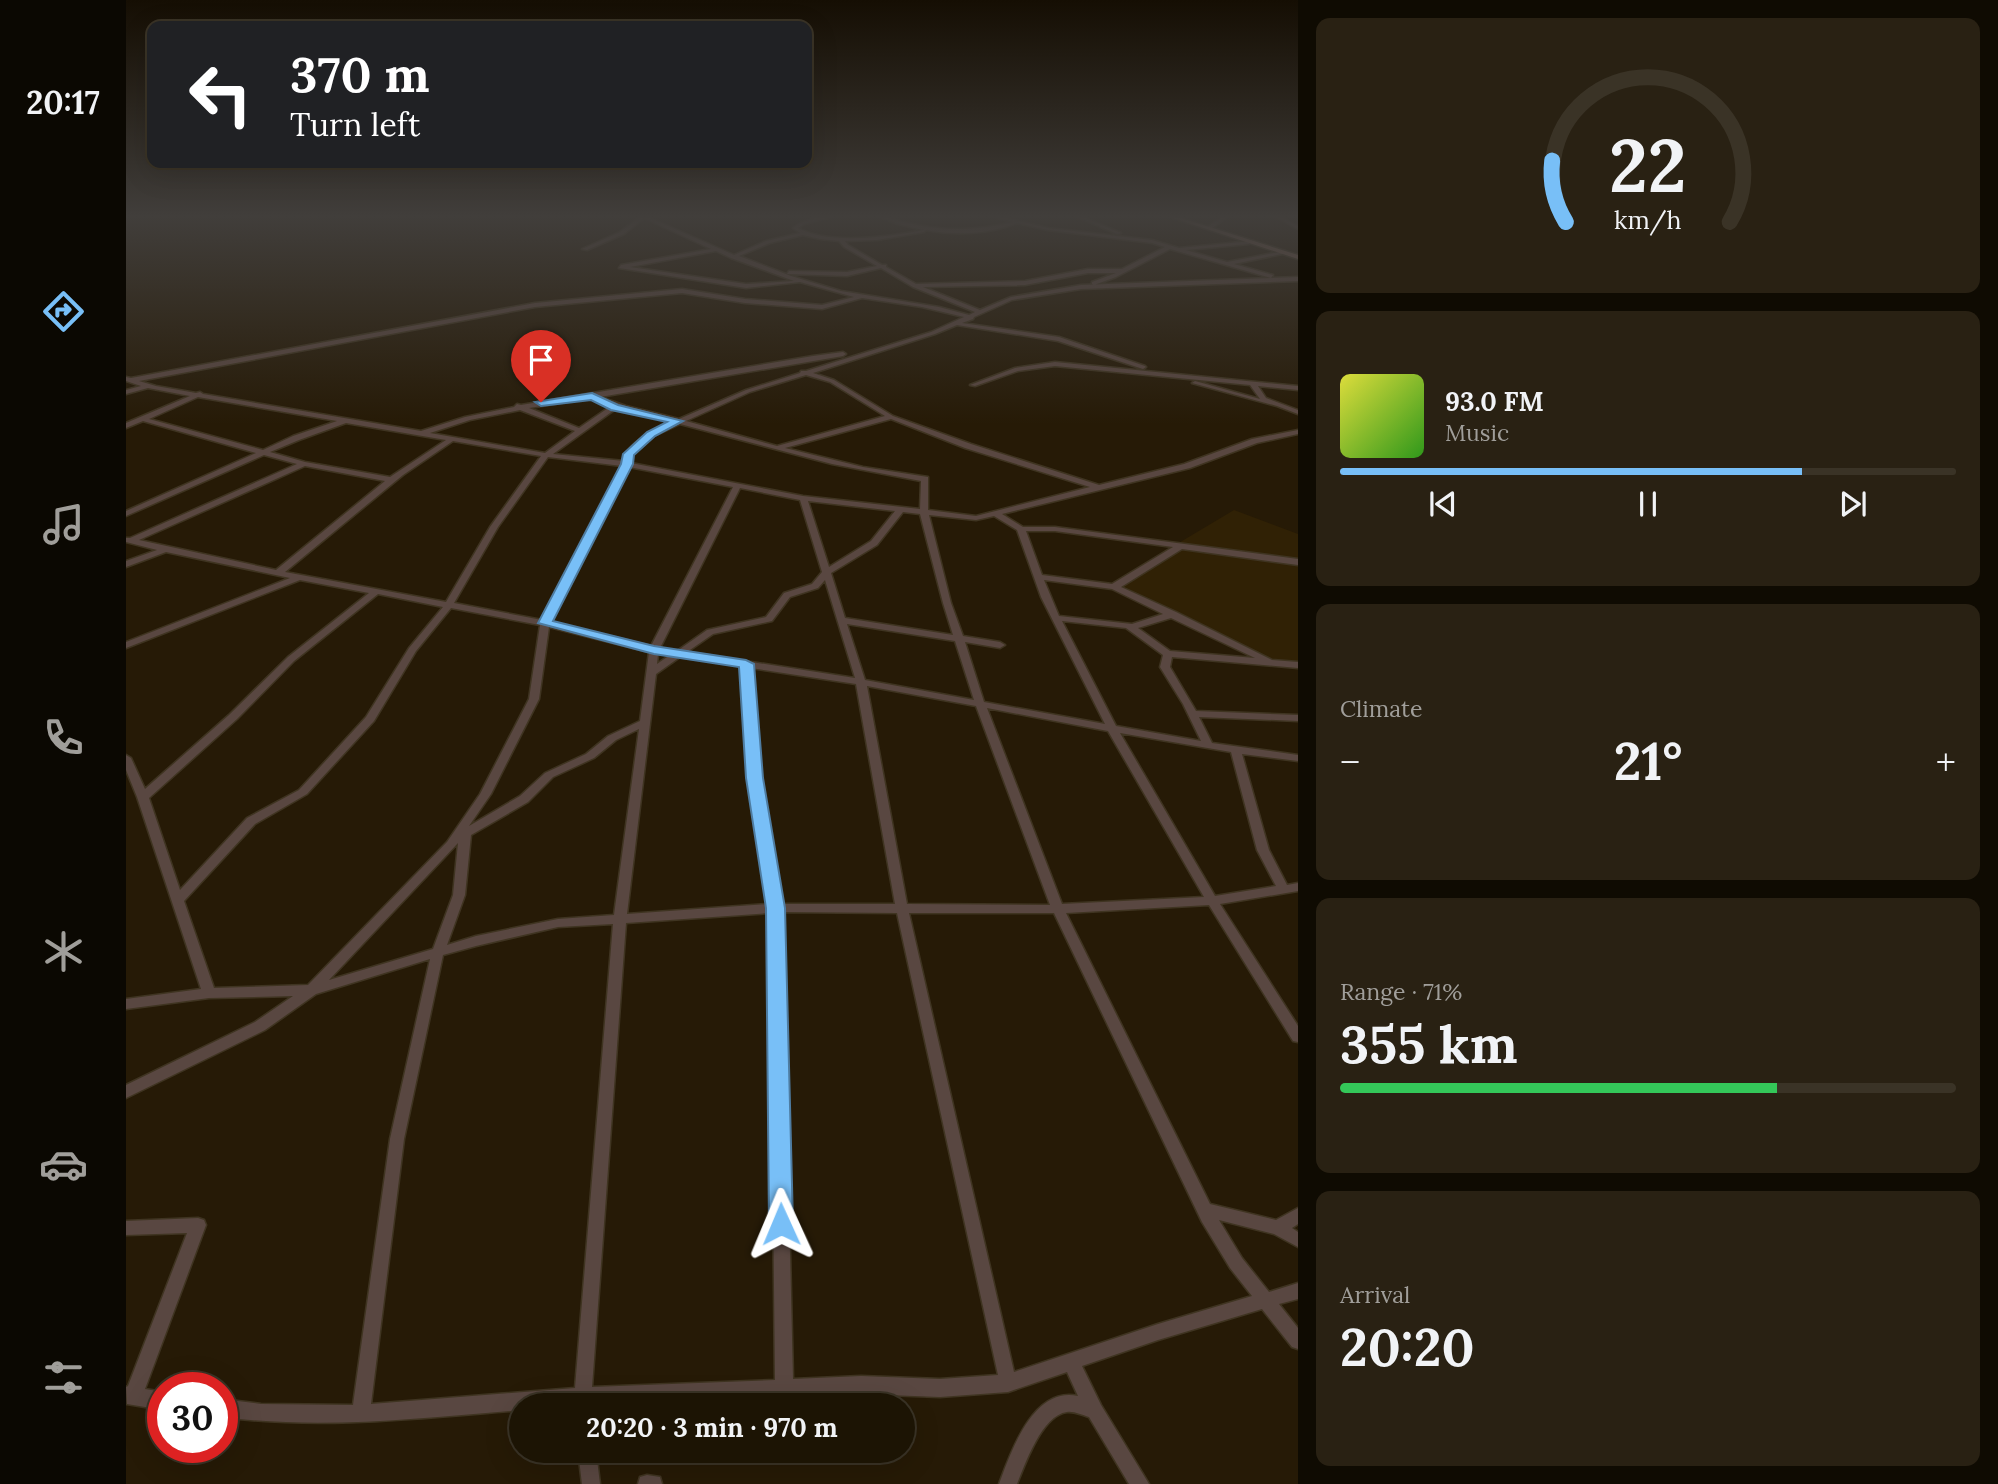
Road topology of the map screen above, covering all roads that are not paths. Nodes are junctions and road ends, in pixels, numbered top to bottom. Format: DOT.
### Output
graph roads {
  1 [pos="819,286"];
  2 [pos="915,286"];
  3 [pos="1101,286"];
  4 [pos="1082,287"];
  5 [pos="860,297"];
  6 [pos="982,313"];
  7 [pos="971,318"];
  8 [pos="959,324"];
  9 [pos="878,350"];
  10 [pos="803,372"];
  11 [pos="1163,374"];
  12 [pos="128,379"];
  13 [pos="1252,383"];
  14 [pos="973,385"];
  15 [pos="147,387"];
  16 [pos="1298,388"];
  17 [pos="126,392"];
  18 [pos="200,394"];
  19 [pos="592,396"];
  20 [pos="1275,405"];
  21 [pos="515,406"];
  22 [pos="614,407"];
  23 [pos="1298,412"];
  24 [pos="891,417"];
  25 [pos="142,419"];
  26 [pos="347,420"];
  27 [pos="678,421"];
  28 [pos="126,426"];
  29 [pos="580,430"];
  30 [pos="1298,432"];
  31 [pos="421,434"];
  32 [pos="452,439"];
  33 [pos="777,448"];
  34 [pos="266,451"];
  35 [pos="546,454"];
  36 [pos="304,464"];
  37 [pos="627,464"];
  38 [pos="392,480"];
  39 [pos="737,487"];
  40 [pos="1100,488"];
  41 [pos="803,498"];
  42 [pos="900,510"];
  43 [pos="924,513"];
  44 [pos="126,514"];
  45 [pos="996,514"];
  46 [pos="1021,529"];
  47 [pos="129,540"];
  48 [pos="1181,546"];
  49 [pos="163,550"];
  50 [pos="1298,562"];
  51 [pos="126,564"];
  52 [pos="278,572"];
  53 [pos="827,572"];
  54 [pos="301,576"];
  55 [pos="1037,578"];
  56 [pos="1114,587"];
  57 [pos="377,591"];
  58 [pos="449,605"];
  59 [pos="1173,614"];
  60 [pos="1056,618"];
  61 [pos="842,620"];
  62 [pos="545,623"];
  63 [pos="1133,627"];
  64 [pos="960,639"];
  65 [pos="126,645"];
  66 [pos="1000,645"];
  67 [pos="654,650"];
  68 [pos="678,654"];
  69 [pos="1168,654"];
  70 [pos="1268,661"];
  71 [pos="746,664"];
  72 [pos="1298,665"];
  73 [pos="651,673"];
  74 [pos="861,682"];
  75 [pos="981,704"];
  76 [pos="1193,714"];
  77 [pos="1298,718"];
  78 [pos="646,722"];
  79 [pos="1113,730"];
  80 [pos="1208,746"];
  81 [pos="1236,750"];
  82 [pos="126,758"];
  83 [pos="1298,758"];
  84 [pos="143,797"];
  85 [pos="465,833"];
  86 [pos="451,845"];
  87 [pos="1298,887"];
  88 [pos="1284,890"];
  89 [pos="179,899"];
  90 [pos="1212,901"];
  91 [pos="776,908"];
  92 [pos="902,909"];
  93 [pos="1058,909"];
  94 [pos="620,920"];
  95 [pos="437,955"];
  96 [pos="311,990"];
  97 [pos="209,993"];
  98 [pos="126,1004"];
  99 [pos="1298,1037"];
  100 [pos="126,1093"];
  101 [pos="1205,1210"];
  102 [pos="1298,1215"];
  103 [pos="126,1228"];
  104 [pos="1278,1228"];
  105 [pos="1298,1240"];
  106 [pos="1298,1291"];
  107 [pos="1268,1300"];
  108 [pos="1298,1341"];
  109 [pos="1071,1362"];
  110 [pos="1008,1383"];
  111 [pos="784,1390"];
  112 [pos="583,1393"];
  113 [pos="723,1393"];
  114 [pos="129,1396"];
  115 [pos="147,1399"];
  116 [pos="509,1405"];
  117 [pos="238,1410"];
  118 [pos="1095,1411"];
  119 [pos="361,1414"];
  120 [pos="588,1463"];
  121 [pos="591,1484"];
  122 [pos="647,1484"];
  123 [pos="653,1484"];
  124 [pos="1008,1484"];
  125 [pos="1140,1484"];
  1 -- 5 [label="street"];
  2 -- 6 [label="street"];
  3 -- 4 [label="street"];
  4 -- 6 [label="street"];
  5 -- 7 [label="street"];
  5 -- 12 [label="street"];
  6 -- 7 [label="street"];
  7 -- 8 [label="street"];
  8 -- 9 [label="street"];
  8 -- 11 [label="street"];
  9 -- 10 [label="street"];
  9 -- 19 [label="street"];
  10 -- 24 [label="street"];
  10 -- 27 [label="street"];
  11 -- 13 [label="street"];
  11 -- 14 [label="street"];
  11 -- 20 [label="street"];
  12 -- 15 [label="street"];
  13 -- 16 [label="street"];
  13 -- 20 [label="street"];
  15 -- 17 [label="street"];
  15 -- 18 [label="street"];
  18 -- 25 [label="street"];
  18 -- 26 [label="street"];
  19 -- 21 [label="street"];
  19 -- 22 [label="street"];
  20 -- 23 [label="street"];
  21 -- 29 [label="street"];
  21 -- 31 [label="street"];
  22 -- 27 [label="street"];
  22 -- 29 [label="street"];
  24 -- 33 [label="street"];
  24 -- 40 [label="street"];
  25 -- 28 [label="street"];
  25 -- 34 [label="street"];
  26 -- 31 [label="street"];
  26 -- 34 [label="street"];
  27 -- 33 [label="street"];
  27 -- 37 [label="street"];
  29 -- 35 [label="street"];
  30 -- 40 [label="street"];
  31 -- 32 [label="street"];
  32 -- 35 [label="street"];
  32 -- 38 [label="street"];
  33 -- 43 [label="street"];
  34 -- 36 [label="street"];
  34 -- 44 [label="street"];
  35 -- 37 [label="street"];
  35 -- 58 [label="street"];
  36 -- 38 [label="street"];
  36 -- 47 [label="street"];
  37 -- 39 [label="street"];
  37 -- 62 [label="street"];
  38 -- 52 [label="street"];
  39 -- 41 [label="street"];
  39 -- 67 [label="street"];
  40 -- 45 [label="street"];
  41 -- 42 [label="street"];
  41 -- 53 [label="street"];
  42 -- 43 [label="street"];
  42 -- 53 [label="street"];
  43 -- 45 [label="street"];
  43 -- 64 [label="street"];
  45 -- 46 [label="street"];
  46 -- 48 [label="street"];
  46 -- 55 [label="street"];
  47 -- 49 [label="street"];
  48 -- 50 [label="street"];
  48 -- 56 [label="street"];
  49 -- 51 [label="street"];
  49 -- 52 [label="street"];
  52 -- 54 [label="street"];
  53 -- 61 [label="street"];
  53 -- 68 [label="street"];
  54 -- 57 [label="street"];
  54 -- 65 [label="street"];
  55 -- 56 [label="street"];
  55 -- 60 [label="street"];
  56 -- 59 [label="street"];
  57 -- 58 [label="street"];
  57 -- 84 [label="street"];
  58 -- 62 [label="street"];
  58 -- 89 [label="street"];
  59 -- 63 [label="street"];
  59 -- 70 [label="street"];
  60 -- 63 [label="street"];
  60 -- 79 [label="street"];
  61 -- 64 [label="street"];
  61 -- 74 [label="street"];
  62 -- 67 [label="street"];
  62 -- 86 [label="street"];
  63 -- 69 [label="street"];
  64 -- 66 [label="street"];
  64 -- 75 [label="street"];
  67 -- 68 [label="street"];
  67 -- 73 [label="street"];
  68 -- 71 [label="street"];
  68 -- 73 [label="street"];
  69 -- 70 [label="street"];
  69 -- 76 [label="street"];
  70 -- 72 [label="street"];
  71 -- 74 [label="street"];
  71 -- 91 [label="street"];
  73 -- 78 [label="street"];
  74 -- 75 [label="street"];
  74 -- 92 [label="street"];
  75 -- 79 [label="street"];
  75 -- 93 [label="street"];
  76 -- 77 [label="street"];
  76 -- 80 [label="street"];
  78 -- 85 [label="street"];
  78 -- 94 [label="street"];
  79 -- 80 [label="street"];
  79 -- 90 [label="street"];
  80 -- 81 [label="street"];
  81 -- 83 [label="street"];
  81 -- 88 [label="street"];
  82 -- 84 [label="street"];
  84 -- 89 [label="street"];
  85 -- 86 [label="street"];
  85 -- 95 [label="street"];
  86 -- 96 [label="street"];
  87 -- 88 [label="street"];
  88 -- 90 [label="street"];
  89 -- 97 [label="street"];
  90 -- 93 [label="street"];
  90 -- 99 [label="street"];
  91 -- 92 [label="street"];
  91 -- 94 [label="street"];
  91 -- 111 [label="street"];
  92 -- 93 [label="street"];
  92 -- 110 [label="street"];
  93 -- 101 [label="street"];
  94 -- 95 [label="street"];
  94 -- 112 [label="street"];
  95 -- 96 [label="street"];
  95 -- 119 [label="street"];
  96 -- 97 [label="street"];
  96 -- 100 [label="street"];
  97 -- 98 [label="street"];
  101 -- 104 [label="street"];
  101 -- 107 [label="street"];
  102 -- 104 [label="street"];
  103 -- 114 [label="street"];
  104 -- 105 [label="street"];
  106 -- 107 [label="street"];
  107 -- 108 [label="street"];
  107 -- 109 [label="street"];
  109 -- 110 [label="street"];
  109 -- 118 [label="street"];
  110 -- 111 [label="street"];
  111 -- 113 [label="street"];
  114 -- 115 [label="street"];
  116 -- 119 [label="street"];
  117 -- 119 [label="street"];
  118 -- 124 [label="street"];
  118 -- 125 [label="street"];
  120 -- 121 [label="street"];
  122 -- 123 [label="street"];
}
